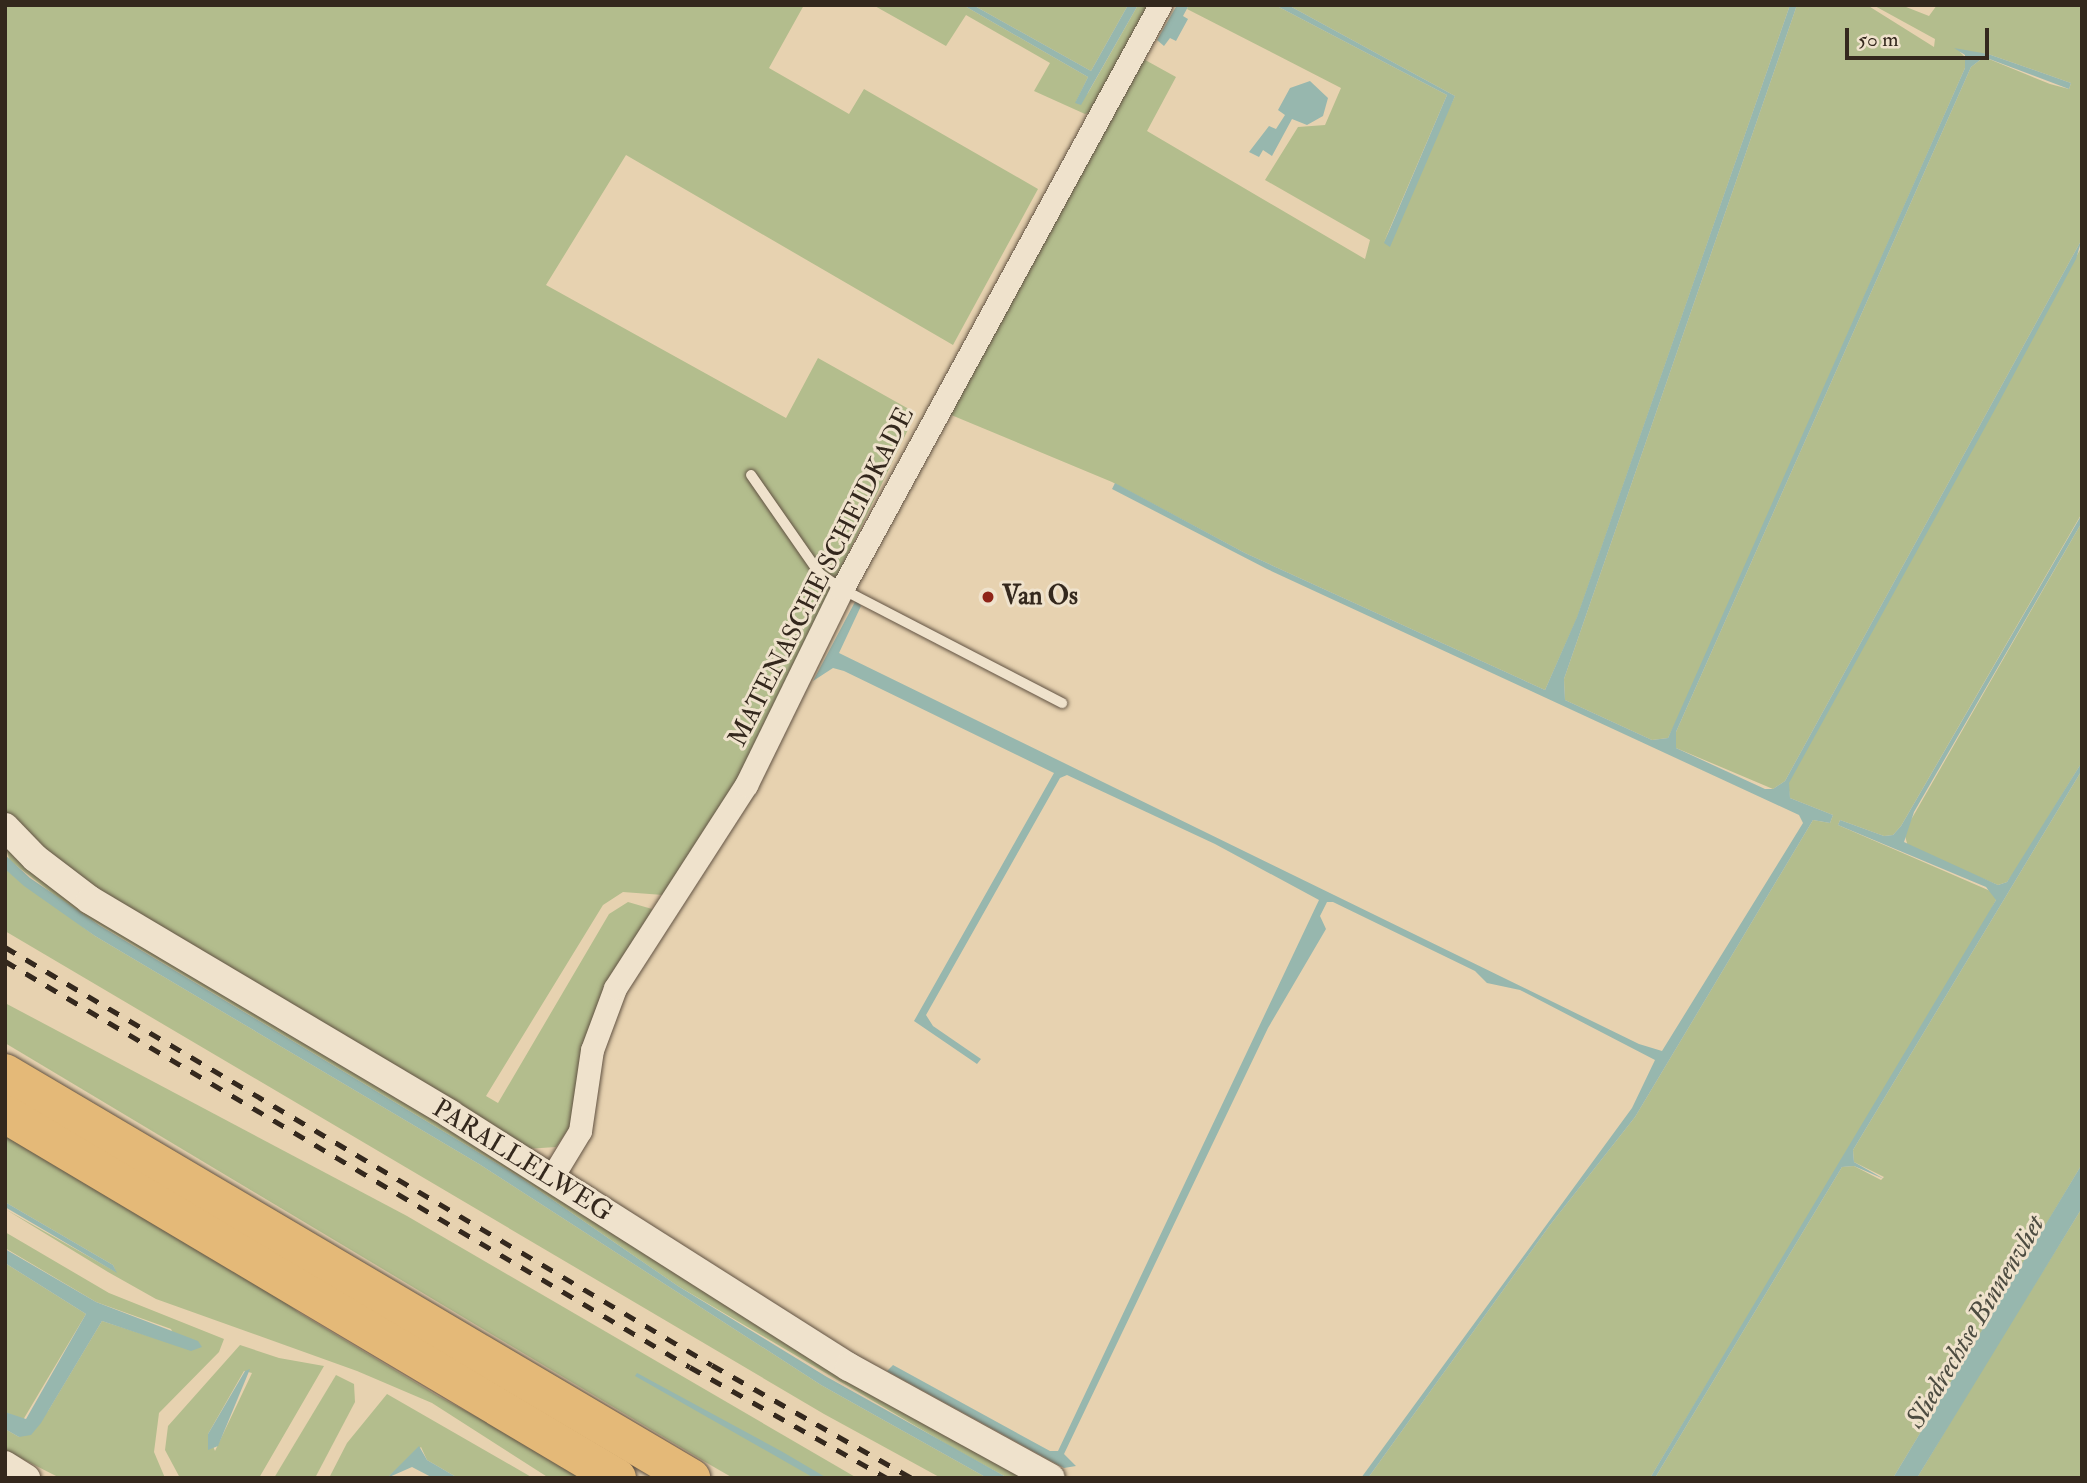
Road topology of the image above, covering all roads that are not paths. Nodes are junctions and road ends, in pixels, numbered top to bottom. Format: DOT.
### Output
graph roads {
  1 [pos="1160,5"];
  2 [pos="751,475"];
  3 [pos="842,589"];
  4 [pos="1062,703"];
  5 [pos="5,827"];
  6 [pos="5,1073"];
  7 [pos="5,1114"];
  8 [pos="552,1177"];
  9 [pos="5,1465"];
  10 [pos="26,1478"];
  11 [pos="617,1478"];
  12 [pos="691,1478"];
  13 [pos="1051,1478"];
  1 -- 3 [label="street, MATENASCHE SCHEIDKADE"];
  2 -- 3 [label="lane"];
  3 -- 4 [label="lane"];
  3 -- 8 [label="street, MATENASCHE SCHEIDKADE"];
  5 -- 8 [label="street, PARALLELWEG"];
  6 -- 12 [label="highway"];
  7 -- 11 [label="highway"];
  8 -- 13 [label="street, PARALLELWEG"];
  9 -- 10 [label="street"];
}
